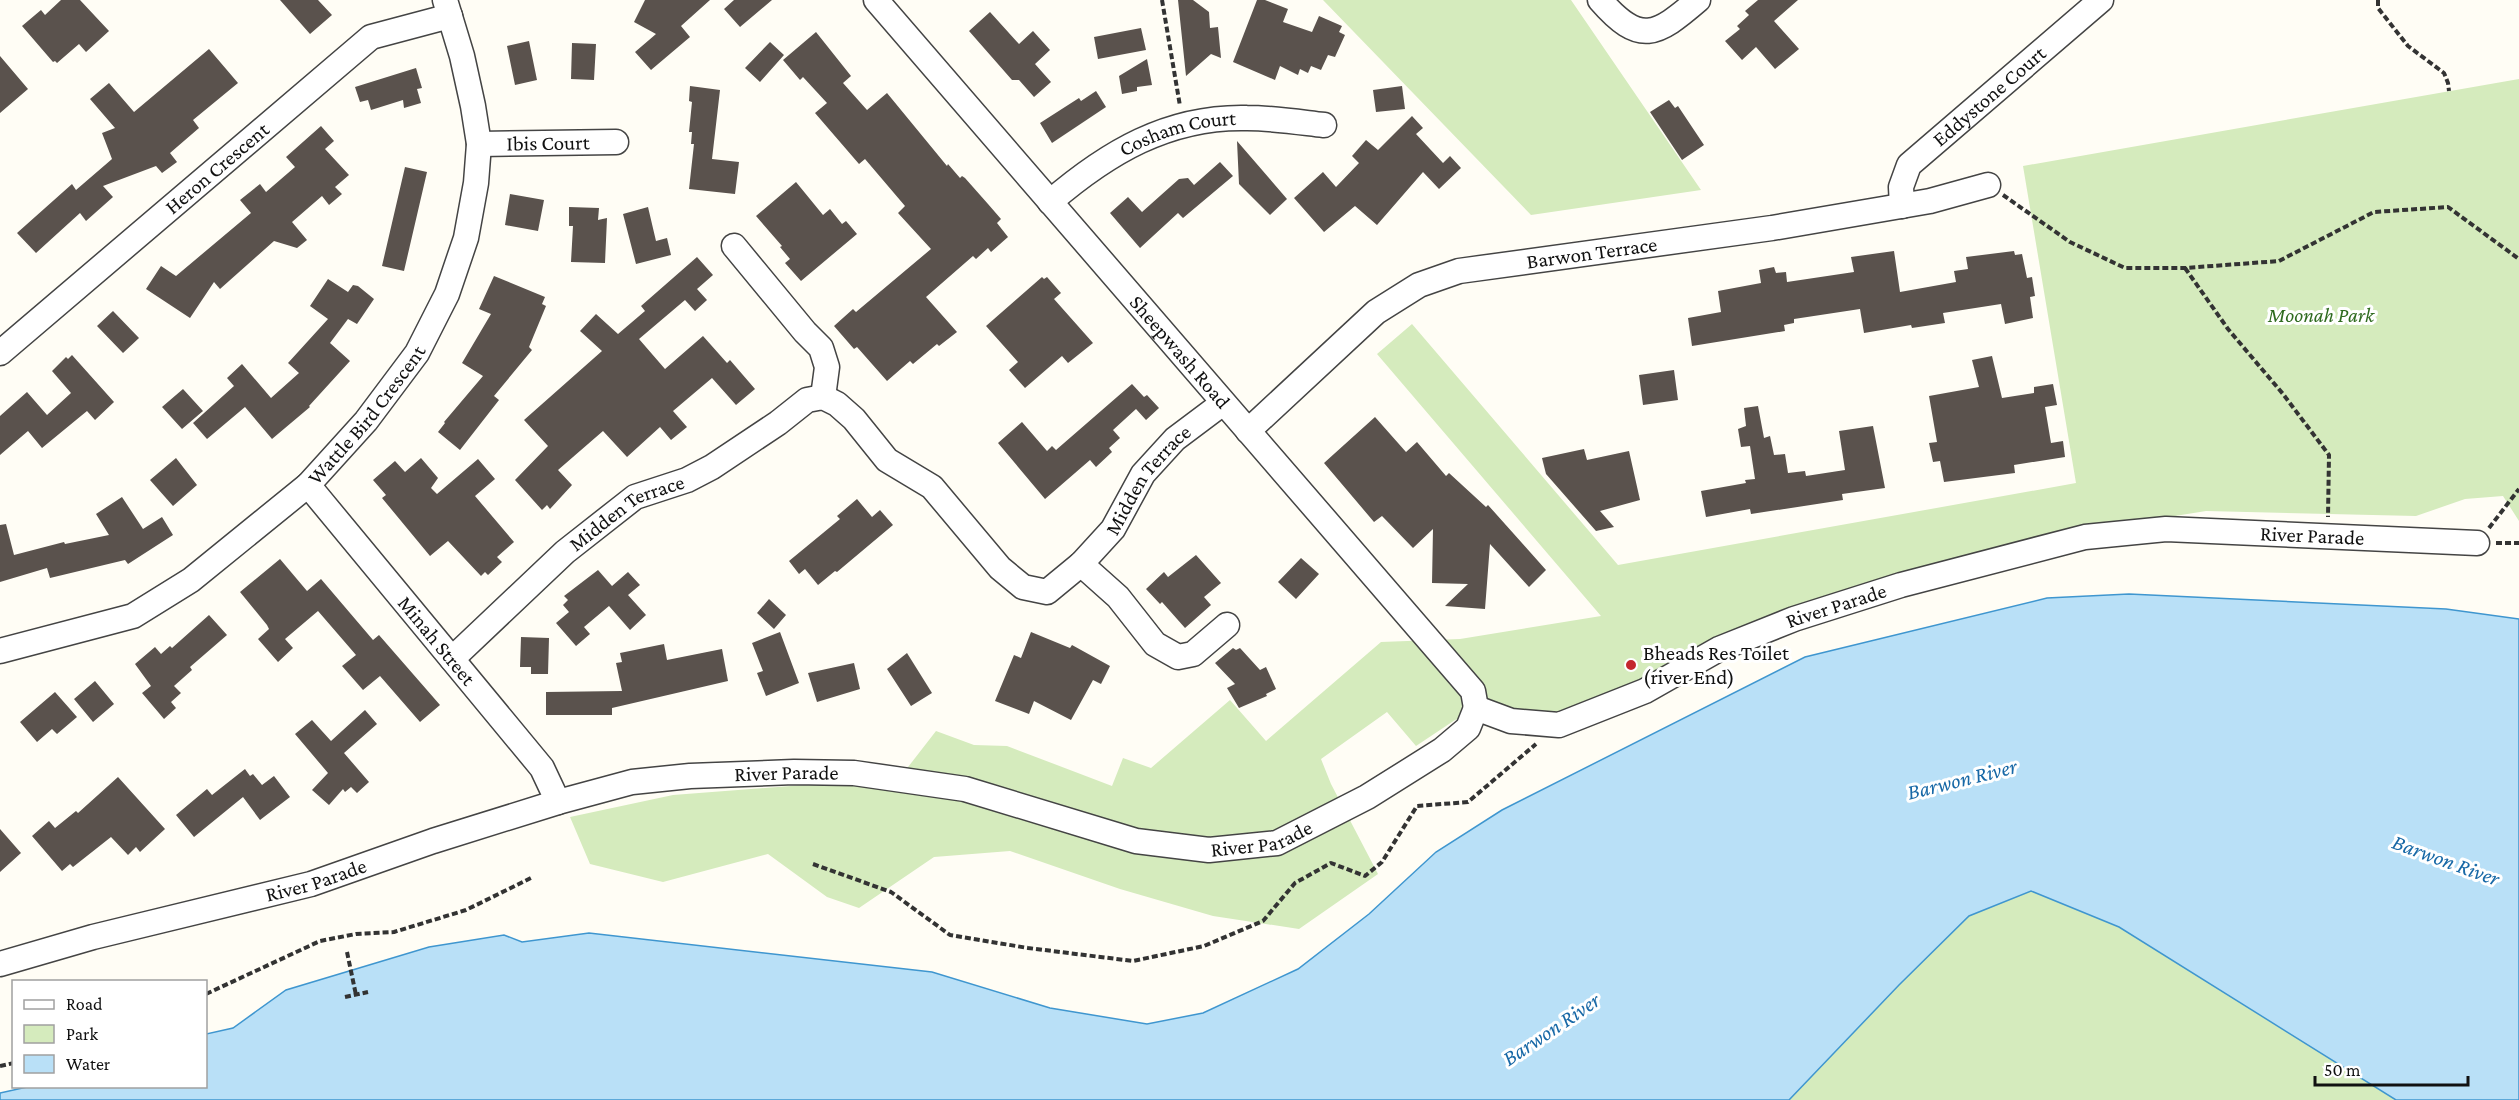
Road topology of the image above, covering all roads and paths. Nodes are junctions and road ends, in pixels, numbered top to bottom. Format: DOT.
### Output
graph roads {
  1 [pos="876,0"];
  2 [pos="1162,0"];
  3 [pos="1600,0"];
  4 [pos="1698,0"];
  5 [pos="2101,0"];
  6 [pos="2378,0"];
  7 [pos="448,8"];
  8 [pos="2449,91"];
  9 [pos="1183,125"];
  10 [pos="1324,125"];
  11 [pos="616,142"];
  12 [pos="479,144"];
  13 [pos="1988,185"];
  14 [pos="1050,202"];
  15 [pos="1902,206"];
  16 [pos="734,246"];
  17 [pos="2519,260"];
  18 [pos="2184,268"];
  19 [pos="0,353"];
  20 [pos="823,397"];
  21 [pos="1223,403"];
  22 [pos="1248,431"];
  23 [pos="308,485"];
  24 [pos="2519,489"];
  25 [pos="2328,536"];
  26 [pos="2477,543"];
  27 [pos="1081,564"];
  28 [pos="1227,625"];
  29 [pos="0,651"];
  30 [pos="452,659"];
  31 [pos="1476,708"];
  32 [pos="1559,725"];
  33 [pos="558,802"];
  34 [pos="813,864"];
  35 [pos="531,878"];
  36 [pos="347,952"];
  37 [pos="0,964"];
  38 [pos="368,992"];
  39 [pos="207,994"];
  40 [pos="356,995"];
  41 [pos="345,997"];
  1 -- 14 [label="street, Sheepwash Road"];
  2 -- 9 [label="path"];
  3 -- 4 [label="street"];
  5 -- 15 [label="street, Eddystone Court"];
  6 -- 8 [label="path"];
  7 -- 12 [label="street, Wattle Bird Crescent"];
  7 -- 19 [label="street, Heron Crescent"];
  9 -- 10 [label="street, Cosham Court"];
  9 -- 14 [label="street, Cosham Court"];
  11 -- 12 [label="street, Ibis Court"];
  12 -- 23 [label="street, Wattle Bird Crescent"];
  13 -- 15 [label="street, Barwon Terrace"];
  13 -- 18 [label="path"];
  14 -- 21 [label="street, Sheepwash Road"];
  15 -- 22 [label="street, Barwon Terrace"];
  16 -- 20 [label="street"];
  17 -- 18 [label="path"];
  18 -- 25 [label="path"];
  20 -- 27 [label="street, Midden Terrace"];
  20 -- 30 [label="street, Midden Terrace"];
  21 -- 22 [label="street, Sheepwash Road"];
  21 -- 27 [label="street, Midden Terrace"];
  22 -- 31 [label="street, Sheepwash Road"];
  23 -- 29 [label="street, Wattle Bird Crescent"];
  23 -- 30 [label="street, Minah Street"];
  24 -- 26 [label="path"];
  25 -- 26 [label="street, River Parade"];
  25 -- 32 [label="street, River Parade"];
  27 -- 28 [label="street"];
  30 -- 33 [label="street, Minah Street"];
  31 -- 32 [label="street, River Parade"];
  31 -- 33 [label="street, River Parade"];
  32 -- 34 [label="path"];
  33 -- 37 [label="street, River Parade"];
  35 -- 39 [label="path"];
  36 -- 40 [label="path"];
  38 -- 40 [label="path"];
  40 -- 41 [label="path"];
}
